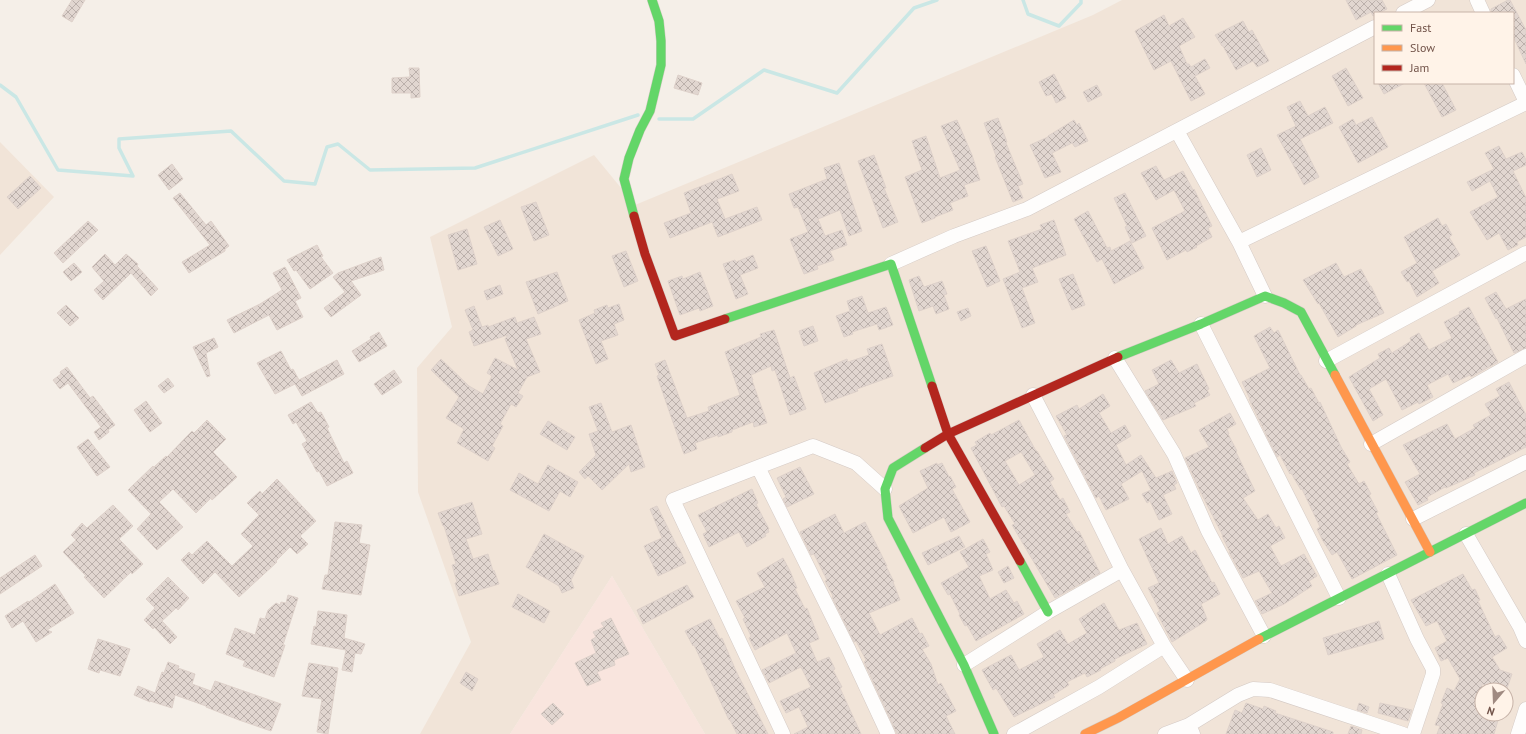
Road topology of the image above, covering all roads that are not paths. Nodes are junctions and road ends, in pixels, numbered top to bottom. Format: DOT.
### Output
graph roads {
  1 [pos="652,0"];
  2 [pos="1428,0"];
  3 [pos="1477,0"];
  4 [pos="1405,12"];
  5 [pos="1483,12"];
  6 [pos="1374,28"];
  7 [pos="1514,77"];
  8 [pos="1526,102"];
  9 [pos="1177,131"];
  10 [pos="1239,242"];
  11 [pos="1526,253"];
  12 [pos="891,264"];
  13 [pos="1265,296"];
  14 [pos="1201,324"];
  15 [pos="1526,356"];
  16 [pos="1114,358"];
  17 [pos="1326,361"];
  18 [pos="1032,395"];
  19 [pos="948,434"];
  20 [pos="1371,444"];
  21 [pos="1526,462"];
  22 [pos="758,467"];
  23 [pos="885,489"];
  24 [pos="1526,503"];
  25 [pos="1413,519"];
  26 [pos="1466,534"];
  27 [pos="1430,552"];
  28 [pos="1122,570"];
  29 [pos="1388,574"];
  30 [pos="1340,598"];
  31 [pos="1048,612"];
  32 [pos="1264,636"];
  33 [pos="1526,641"];
  34 [pos="1164,646"];
  35 [pos="964,665"];
  36 [pos="1187,680"];
  37 [pos="1526,709"];
  38 [pos="1191,729"];
  39 [pos="783,734"];
  40 [pos="888,734"];
  41 [pos="994,734"];
  42 [pos="1014,734"];
  43 [pos="1085,734"];
  44 [pos="1165,734"];
  45 [pos="1403,734"];
  46 [pos="1413,734"];
  47 [pos="1518,734"];
  1 -- 12 [label="street"];
  2 -- 4 [label="street"];
  3 -- 5 [label="street"];
  6 -- 9 [label="street"];
  7 -- 8 [label="street"];
  8 -- 10 [label="street"];
  9 -- 10 [label="street"];
  9 -- 12 [label="street"];
  10 -- 13 [label="street"];
  11 -- 17 [label="street"];
  12 -- 19 [label="street"];
  13 -- 14 [label="street"];
  13 -- 17 [label="street"];
  14 -- 16 [label="street"];
  14 -- 30 [label="street"];
  15 -- 20 [label="street"];
  16 -- 18 [label="street"];
  16 -- 32 [label="street"];
  17 -- 20 [label="street"];
  18 -- 19 [label="street"];
  18 -- 28 [label="street"];
  19 -- 23 [label="street"];
  19 -- 31 [label="street"];
  20 -- 25 [label="street"];
  21 -- 25 [label="street"];
  22 -- 23 [label="street"];
  22 -- 39 [label="street"];
  22 -- 40 [label="street"];
  23 -- 35 [label="street"];
  24 -- 26 [label="street"];
  25 -- 27 [label="street"];
  26 -- 27 [label="street"];
  26 -- 33 [label="street"];
  27 -- 29 [label="street"];
  28 -- 31 [label="street"];
  28 -- 34 [label="street"];
  29 -- 30 [label="street"];
  29 -- 46 [label="street"];
  30 -- 32 [label="street"];
  31 -- 35 [label="street"];
  32 -- 36 [label="street"];
  34 -- 36 [label="street"];
  34 -- 42 [label="street"];
  35 -- 41 [label="street"];
  36 -- 43 [label="street"];
  37 -- 47 [label="street"];
  38 -- 44 [label="street"];
  38 -- 45 [label="street"];
}
